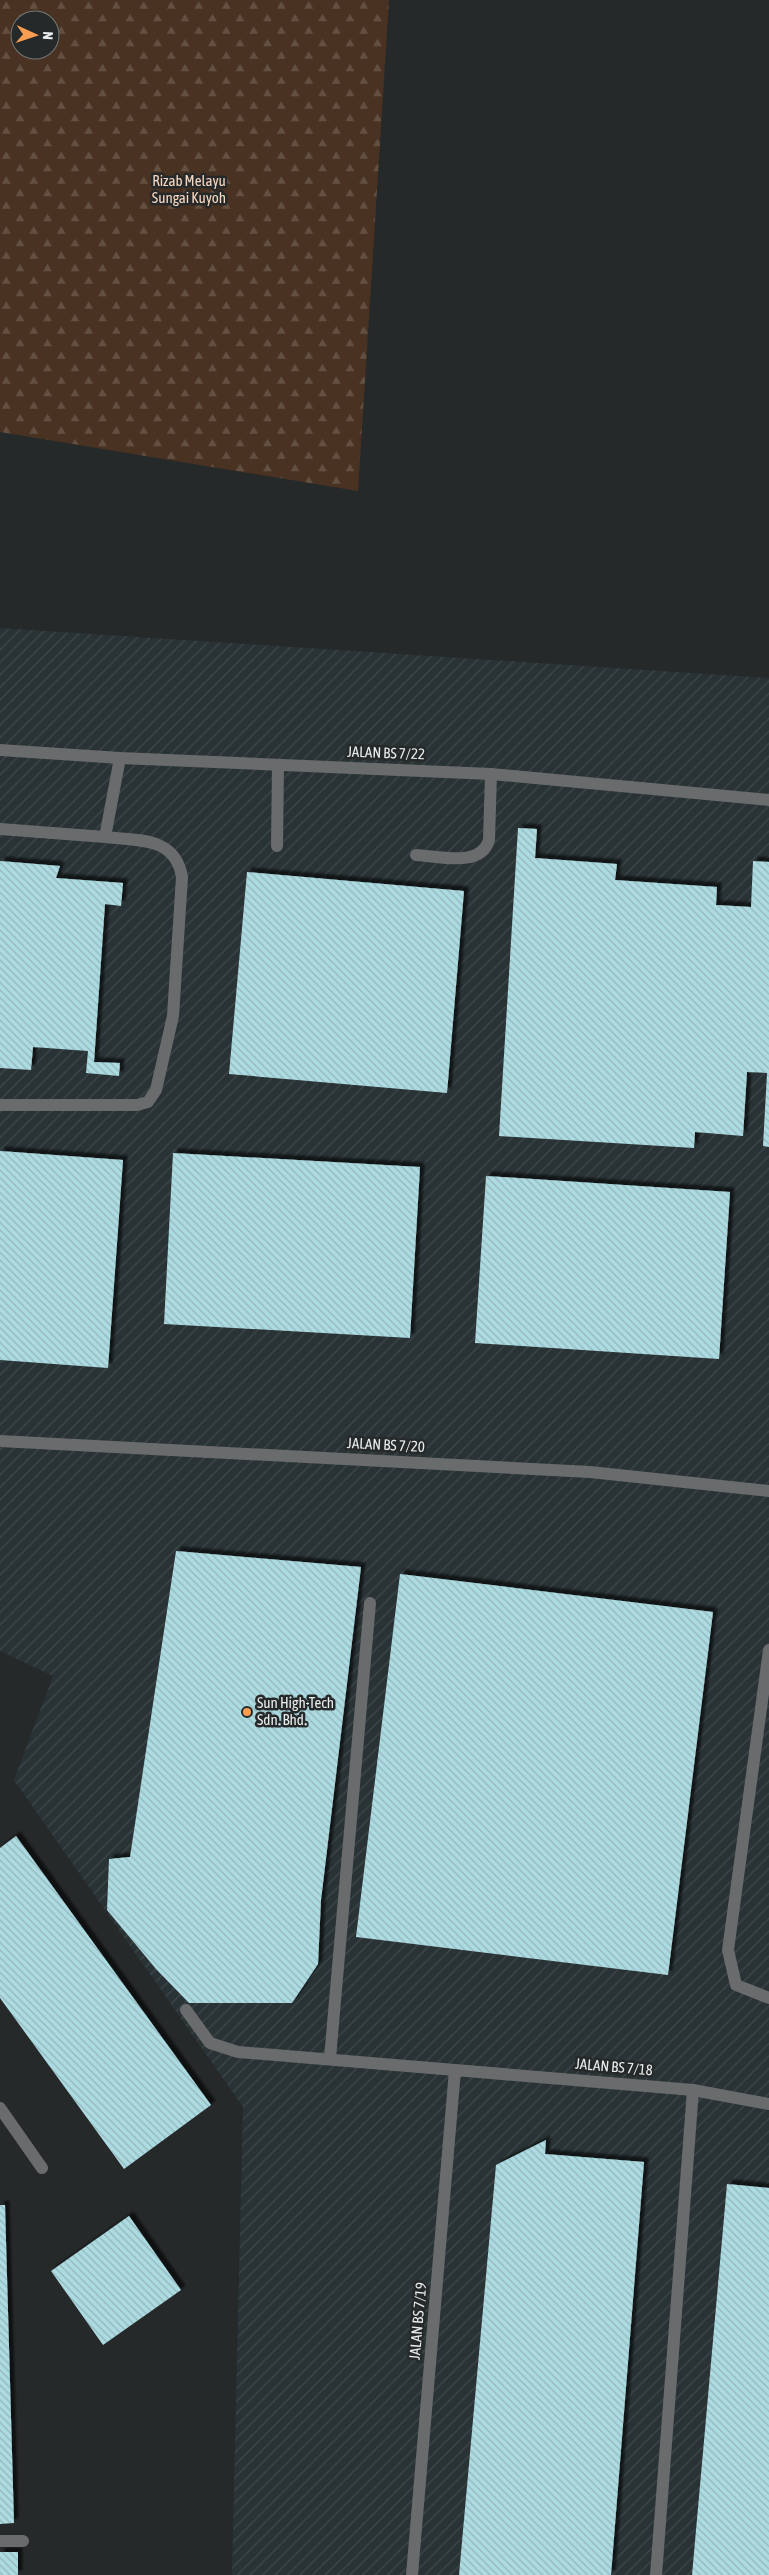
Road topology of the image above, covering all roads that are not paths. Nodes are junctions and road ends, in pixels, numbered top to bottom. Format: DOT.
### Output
graph roads {
  1 [pos="0,750"];
  2 [pos="120,758"];
  3 [pos="278,765"];
  4 [pos="491,774"];
  5 [pos="769,800"];
  6 [pos="0,829"];
  7 [pos="105,837"];
  8 [pos="277,846"];
  9 [pos="416,855"];
  10 [pos="0,1105"];
  11 [pos="0,1441"];
  12 [pos="769,1491"];
  13 [pos="370,1603"];
  14 [pos="769,1650"];
  15 [pos="769,1998"];
  16 [pos="186,2010"];
  17 [pos="330,2058"];
  18 [pos="455,2070"];
  19 [pos="693,2090"];
  20 [pos="769,2104"];
  21 [pos="0,2108"];
  22 [pos="42,2168"];
  23 [pos="0,2541"];
  24 [pos="23,2541"];
  25 [pos="412,2575"];
  26 [pos="656,2575"];
  1 -- 2 [label="street, JALAN BS 7/22"];
  2 -- 3 [label="street, JALAN BS 7/22"];
  2 -- 7 [label="street"];
  3 -- 4 [label="street, JALAN BS 7/22"];
  3 -- 8 [label="street"];
  4 -- 5 [label="street, JALAN BS 7/22"];
  4 -- 9 [label="street"];
  6 -- 7 [label="street"];
  7 -- 10 [label="street"];
  11 -- 12 [label="street, JALAN BS 7/20"];
  13 -- 17 [label="street"];
  14 -- 15 [label="street"];
  16 -- 17 [label="street, JALAN BS 7/18"];
  17 -- 18 [label="street, JALAN BS 7/18"];
  18 -- 19 [label="street, JALAN BS 7/18"];
  18 -- 25 [label="street, JALAN BS 7/19"];
  19 -- 20 [label="street, JALAN BS 7/18"];
  19 -- 26 [label="street"];
  21 -- 22 [label="street"];
  23 -- 24 [label="street"];
}
